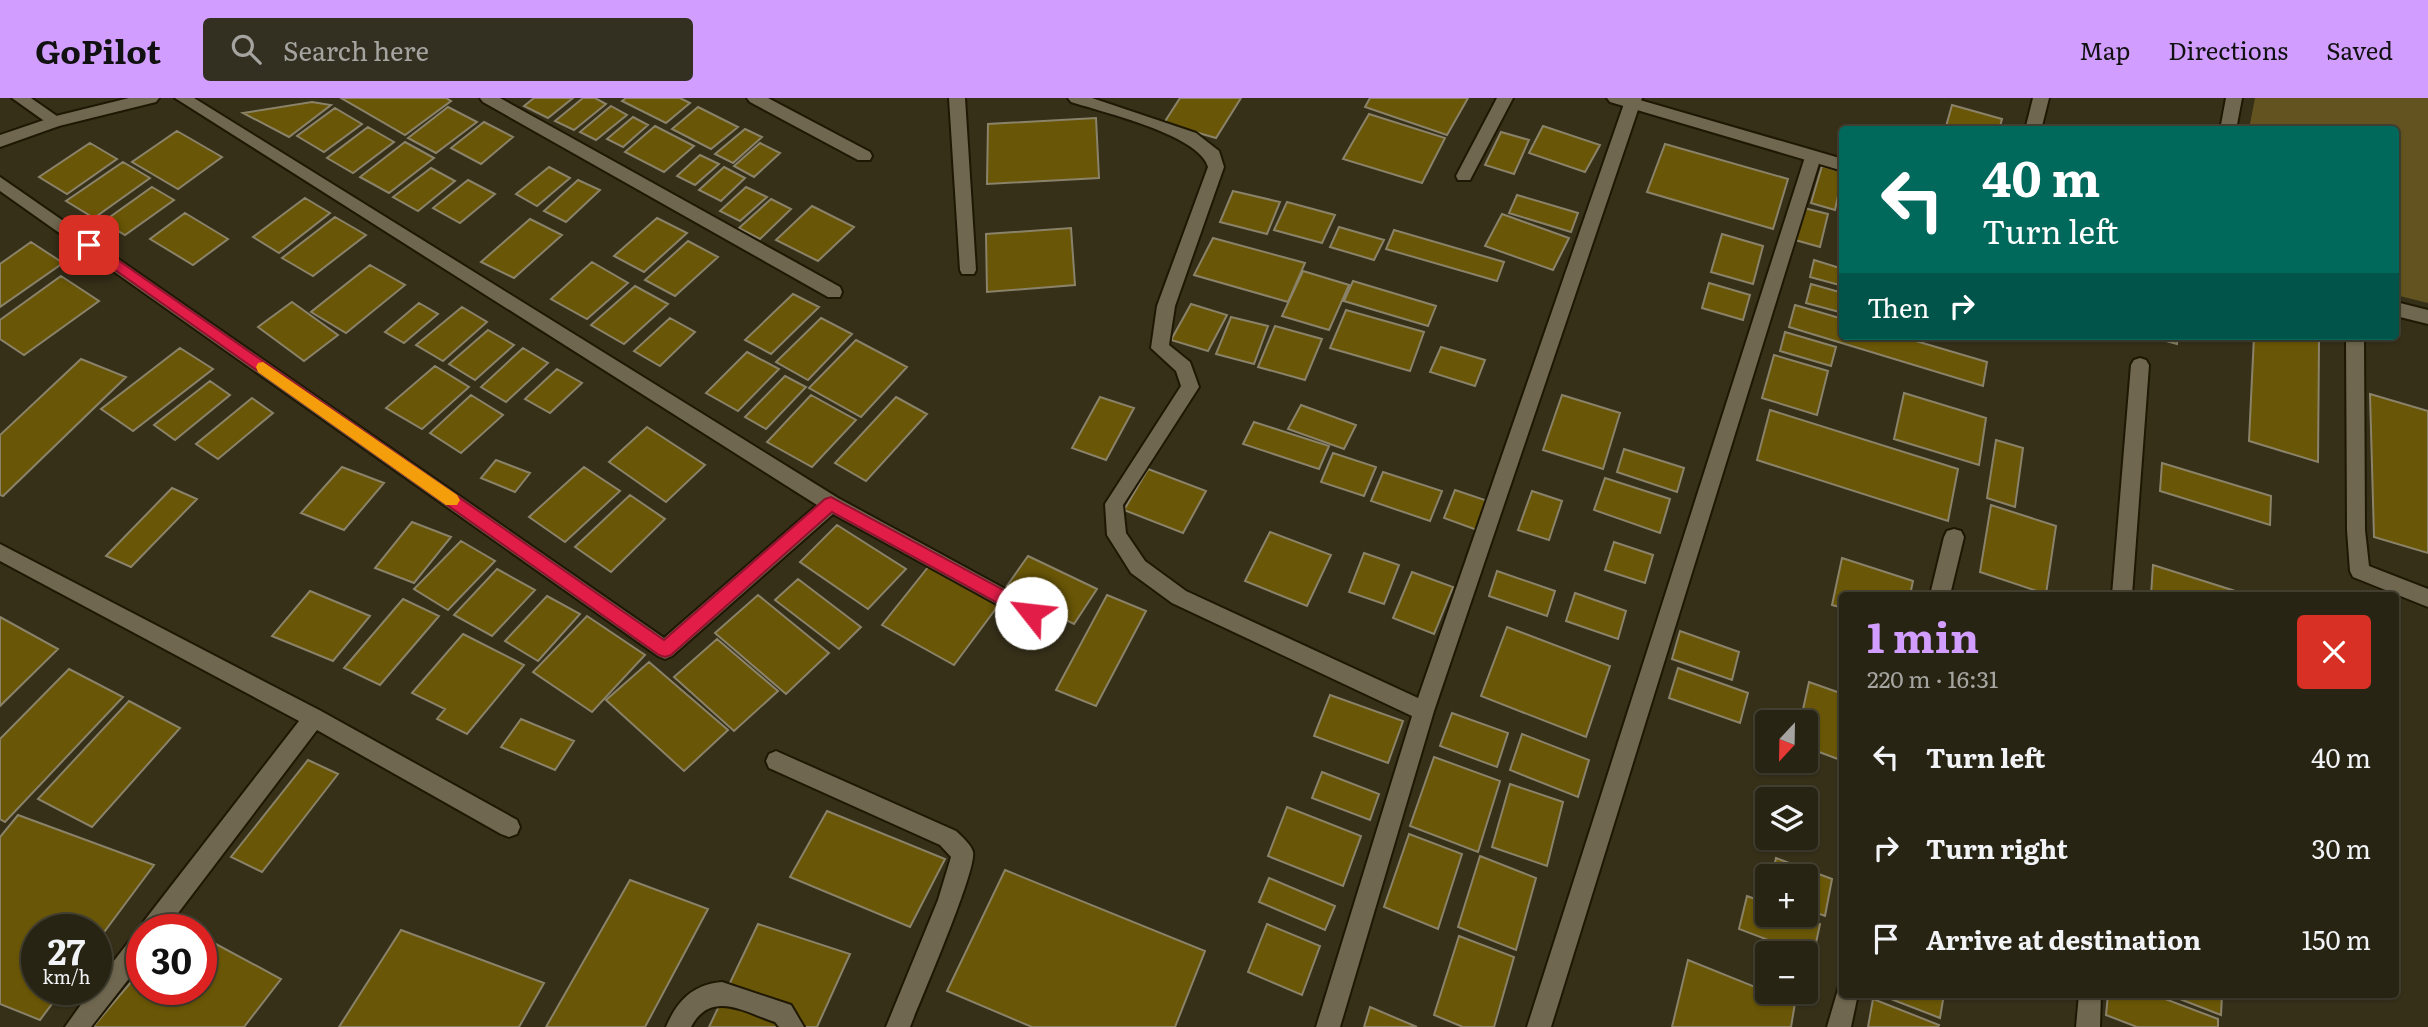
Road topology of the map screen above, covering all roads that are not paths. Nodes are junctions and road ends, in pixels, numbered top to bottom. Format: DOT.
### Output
graph roads {
  1 [pos="20,98"];
  2 [pos="151,98"];
  3 [pos="183,98"];
  4 [pos="488,98"];
  5 [pos="755,98"];
  6 [pos="957,98"];
  7 [pos="1076,98"];
  8 [pos="1505,98"];
  9 [pos="2041,98"];
  10 [pos="2234,98"];
  11 [pos="1626,100"];
  12 [pos="56,121"];
  13 [pos="2034,126"];
  14 [pos="2229,126"];
  15 [pos="0,141"];
  16 [pos="864,156"];
  17 [pos="1813,157"];
  18 [pos="1839,164"];
  19 [pos="1464,176"];
  20 [pos="0,183"];
  21 [pos="968,270"];
  22 [pos="834,292"];
  23 [pos="2399,310"];
  24 [pos="2428,317"];
  25 [pos="2355,340"];
  26 [pos="2140,365"];
  27 [pos="831,504"];
  28 [pos="1954,537"];
  29 [pos="0,552"];
  30 [pos="1941,592"];
  31 [pos="2122,592"];
  32 [pos="2428,598"];
  33 [pos="1031,613"];
  34 [pos="1424,711"];
  35 [pos="314,718"];
  36 [pos="776,761"];
  37 [pos="509,827"];
  38 [pos="164,914"];
  39 [pos="126,964"];
  40 [pos="1846,998"];
  41 [pos="2090,998"];
  42 [pos="77,1027"];
  43 [pos="678,1027"];
  44 [pos="792,1027"];
  45 [pos="898,1027"];
  46 [pos="1328,1027"];
  47 [pos="1539,1027"];
  48 [pos="1839,1027"];
  49 [pos="2088,1027"];
  1 -- 12 [label="street"];
  2 -- 12 [label="street"];
  3 -- 27 [label="street"];
  4 -- 22 [label="street"];
  5 -- 16 [label="street"];
  6 -- 21 [label="street"];
  7 -- 34 [label="street"];
  8 -- 19 [label="street"];
  9 -- 13 [label="street"];
  10 -- 14 [label="street"];
  11 -- 17 [label="street"];
  11 -- 34 [label="street"];
  12 -- 15 [label="street"];
  17 -- 18 [label="street"];
  17 -- 47 [label="street"];
  20 -- 27 [label="street"];
  23 -- 24 [label="street"];
  25 -- 32 [label="street"];
  26 -- 31 [label="street"];
  27 -- 33 [label="street"];
  28 -- 30 [label="street"];
  29 -- 35 [label="street"];
  34 -- 46 [label="street"];
  35 -- 37 [label="street"];
  35 -- 38 [label="street"];
  36 -- 45 [label="street"];
  39 -- 42 [label="street"];
  40 -- 48 [label="street"];
  41 -- 49 [label="street"];
  43 -- 44 [label="street"];
}
